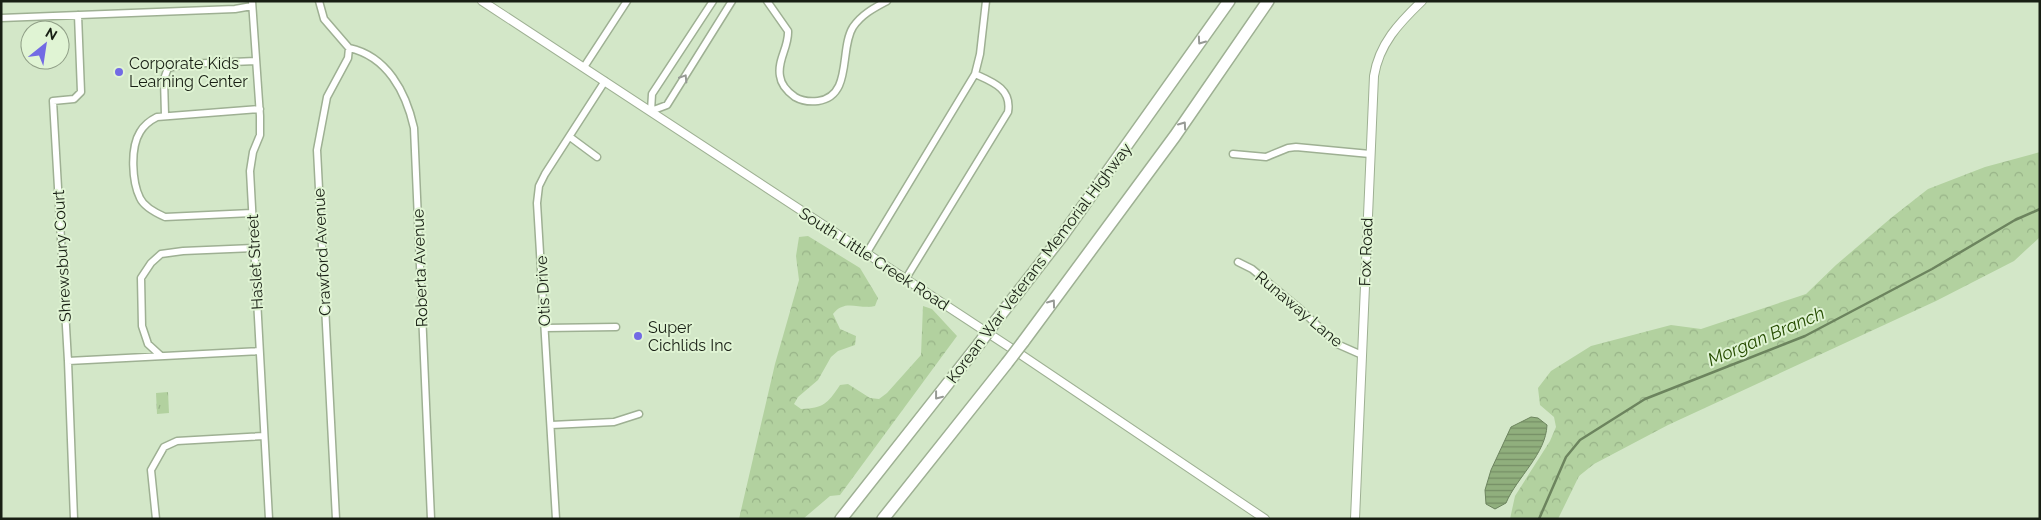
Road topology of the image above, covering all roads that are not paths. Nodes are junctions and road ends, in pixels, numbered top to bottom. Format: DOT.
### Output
graph roads {
  1 [pos="319,1"];
  2 [pos="482,1"];
  3 [pos="627,1"];
  4 [pos="713,1"];
  5 [pos="732,1"];
  6 [pos="767,1"];
  7 [pos="887,1"];
  8 [pos="986,1"];
  9 [pos="1229,1"];
  10 [pos="1268,1"];
  11 [pos="1422,1"];
  12 [pos="252,4"];
  13 [pos="78,15"];
  14 [pos="4,18"];
  15 [pos="348,48"];
  16 [pos="256,61"];
  17 [pos="584,67"];
  18 [pos="975,74"];
  19 [pos="605,81"];
  20 [pos="260,109"];
  21 [pos="651,111"];
  22 [pos="165,115"];
  23 [pos="570,136"];
  24 [pos="1233,154"];
  25 [pos="1370,154"];
  26 [pos="597,156"];
  27 [pos="252,213"];
  28 [pos="254,248"];
  29 [pos="866,254"];
  30 [pos="1238,262"];
  31 [pos="905,280"];
  32 [pos="616,327"];
  33 [pos="545,328"];
  34 [pos="259,350"];
  35 [pos="160,355"];
  36 [pos="1362,355"];
  37 [pos="68,361"];
  38 [pos="639,414"];
  39 [pos="551,425"];
  40 [pos="264,436"];
  41 [pos="924,468"];
  42 [pos="74,519"];
  43 [pos="156,519"];
  44 [pos="269,519"];
  45 [pos="336,519"];
  46 [pos="430,519"];
  47 [pos="556,519"];
  48 [pos="841,519"];
  49 [pos="882,519"];
  50 [pos="890,519"];
  51 [pos="1264,519"];
  52 [pos="1355,519"];
  1 -- 15 [label="street"];
  2 -- 17 [label="street, South Little Creek Road"];
  3 -- 17 [label="street"];
  4 -- 21 [label="street"];
  21 -- 5 [label="street, one-way"];
  6 -- 7 [label="street"];
  8 -- 18 [label="street"];
  9 -- 48 [label="highway, Korean War Veterans Memorial Highway, one-way, bridge"];
  41 -- 10 [label="highway, Korean War Veterans Memorial Highway, one-way, bridge"];
  11 -- 25 [label="street, Fox Road"];
  12 -- 13 [label="street"];
  12 -- 16 [label="street, Haslet Street"];
  13 -- 14 [label="street"];
  13 -- 37 [label="street, Shrewsbury Court"];
  15 -- 45 [label="street, Crawford Avenue"];
  15 -- 46 [label="street, Roberta Avenue"];
  16 -- 20 [label="street, Haslet Street"];
  16 -- 22 [label="street"];
  17 -- 19 [label="street, South Little Creek Road"];
  18 -- 29 [label="street"];
  18 -- 31 [label="street"];
  19 -- 21 [label="street, South Little Creek Road"];
  19 -- 23 [label="street, Otis Drive"];
  20 -- 22 [label="street"];
  20 -- 27 [label="street, Haslet Street"];
  21 -- 29 [label="street, South Little Creek Road"];
  22 -- 27 [label="street"];
  23 -- 26 [label="street"];
  23 -- 33 [label="street, Otis Drive"];
  24 -- 25 [label="street"];
  25 -- 36 [label="street, Fox Road"];
  27 -- 28 [label="street, Haslet Street"];
  28 -- 34 [label="street, Haslet Street"];
  28 -- 35 [label="street"];
  29 -- 31 [label="street, South Little Creek Road"];
  30 -- 36 [label="street, Runaway Lane"];
  31 -- 51 [label="street, South Little Creek Road"];
  32 -- 33 [label="street"];
  33 -- 39 [label="street, Otis Drive"];
  34 -- 35 [label="street"];
  34 -- 40 [label="street, Haslet Street"];
  35 -- 37 [label="street"];
  36 -- 52 [label="street, Fox Road"];
  37 -- 42 [label="street, Shrewsbury Court"];
  38 -- 39 [label="street"];
  39 -- 47 [label="street, Otis Drive"];
  40 -- 43 [label="street"];
  40 -- 44 [label="street, Haslet Street"];
  41 -- 49 [label="highway, Korean War Veterans Memorial Highway"];
  41 -- 50 [label="highway"];
}
